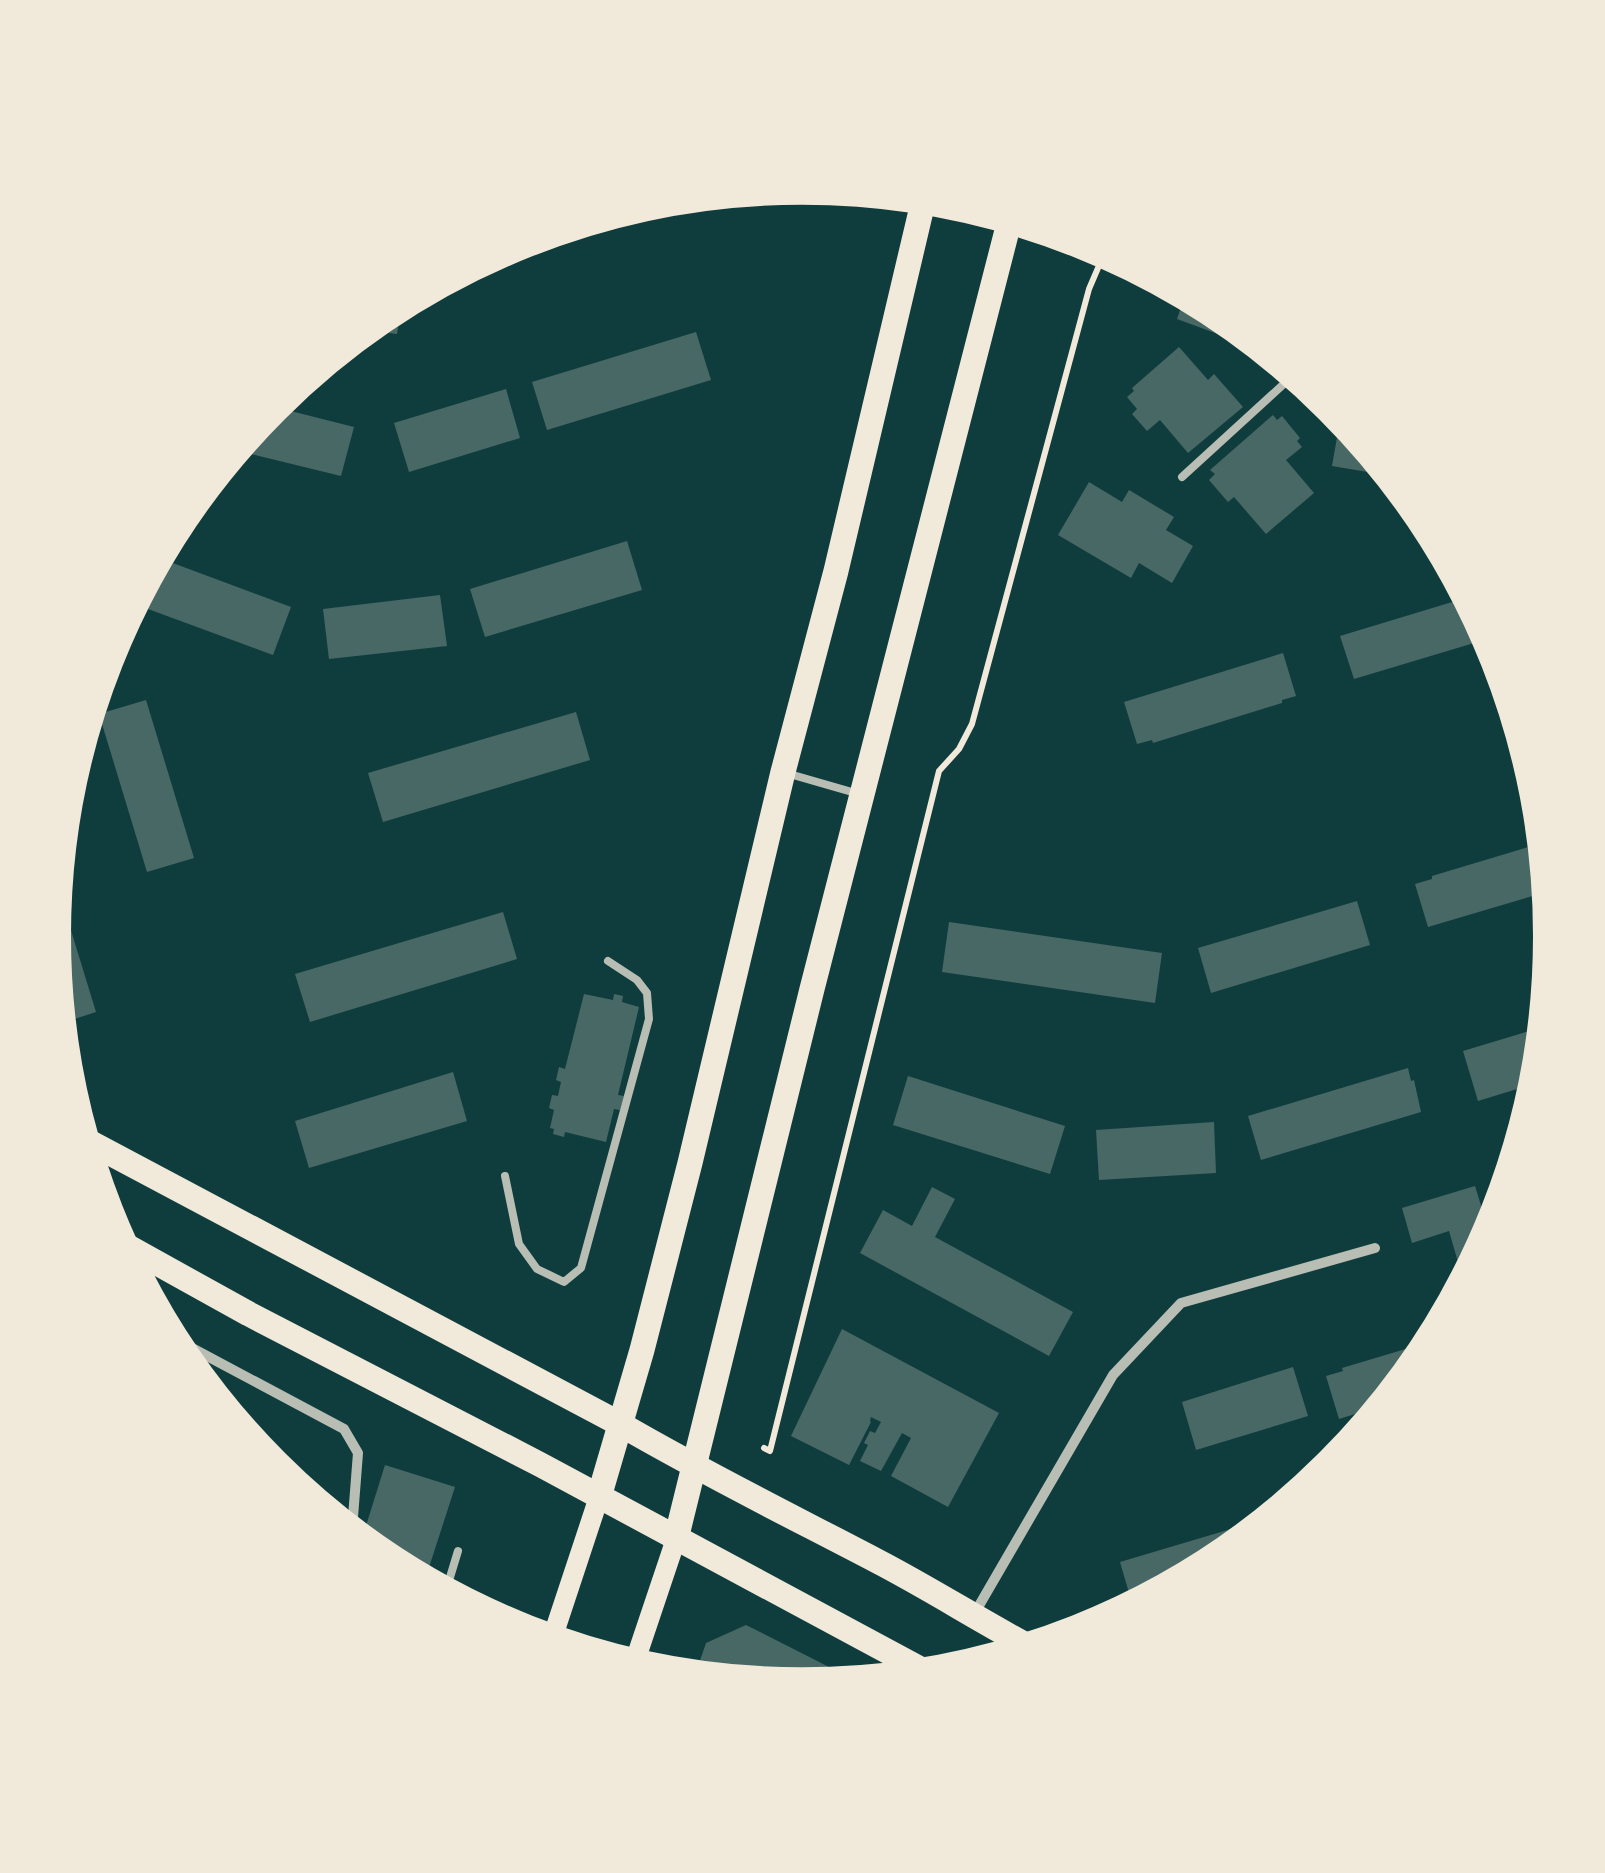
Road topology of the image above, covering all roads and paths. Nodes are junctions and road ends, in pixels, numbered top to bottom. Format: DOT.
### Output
graph roads {
  1 [pos="922,209"];
  2 [pos="1008,228"];
  3 [pos="1101,262"];
  4 [pos="1287,381"];
  5 [pos="1182,476"];
  6 [pos="783,772"];
  7 [pos="864,796"];
  8 [pos="608,961"];
  9 [pos="95,1145"];
  10 [pos="504,1176"];
  11 [pos="1375,1248"];
  12 [pos="136,1251"];
  13 [pos="189,1347"];
  14 [pos="620,1424"];
  15 [pos="764,1448"];
  16 [pos="695,1468"];
  17 [pos="599,1497"];
  18 [pos="352,1520"];
  19 [pos="676,1539"];
  20 [pos="458,1551"];
  21 [pos="448,1583"];
  22 [pos="972,1616"];
  23 [pos="555,1631"];
  24 [pos="1018,1641"];
  25 [pos="637,1655"];
  26 [pos="908,1667"];
  1 -- 6 [label="main road"];
  2 -- 7 [label="main road"];
  3 -- 15 [label="path"];
  4 -- 5 [label="lane"];
  6 -- 7 [label="lane"];
  6 -- 14 [label="main road"];
  7 -- 16 [label="main road"];
  8 -- 10 [label="lane"];
  9 -- 14 [label="main road"];
  11 -- 22 [label="street"];
  12 -- 17 [label="main road"];
  13 -- 18 [label="street"];
  14 -- 16 [label="main road"];
  14 -- 17 [label="main road"];
  16 -- 19 [label="main road"];
  16 -- 22 [label="main road"];
  17 -- 19 [label="main road"];
  17 -- 23 [label="main road"];
  19 -- 25 [label="main road"];
  19 -- 26 [label="main road"];
  20 -- 21 [label="lane"];
  22 -- 24 [label="main road"];
}
